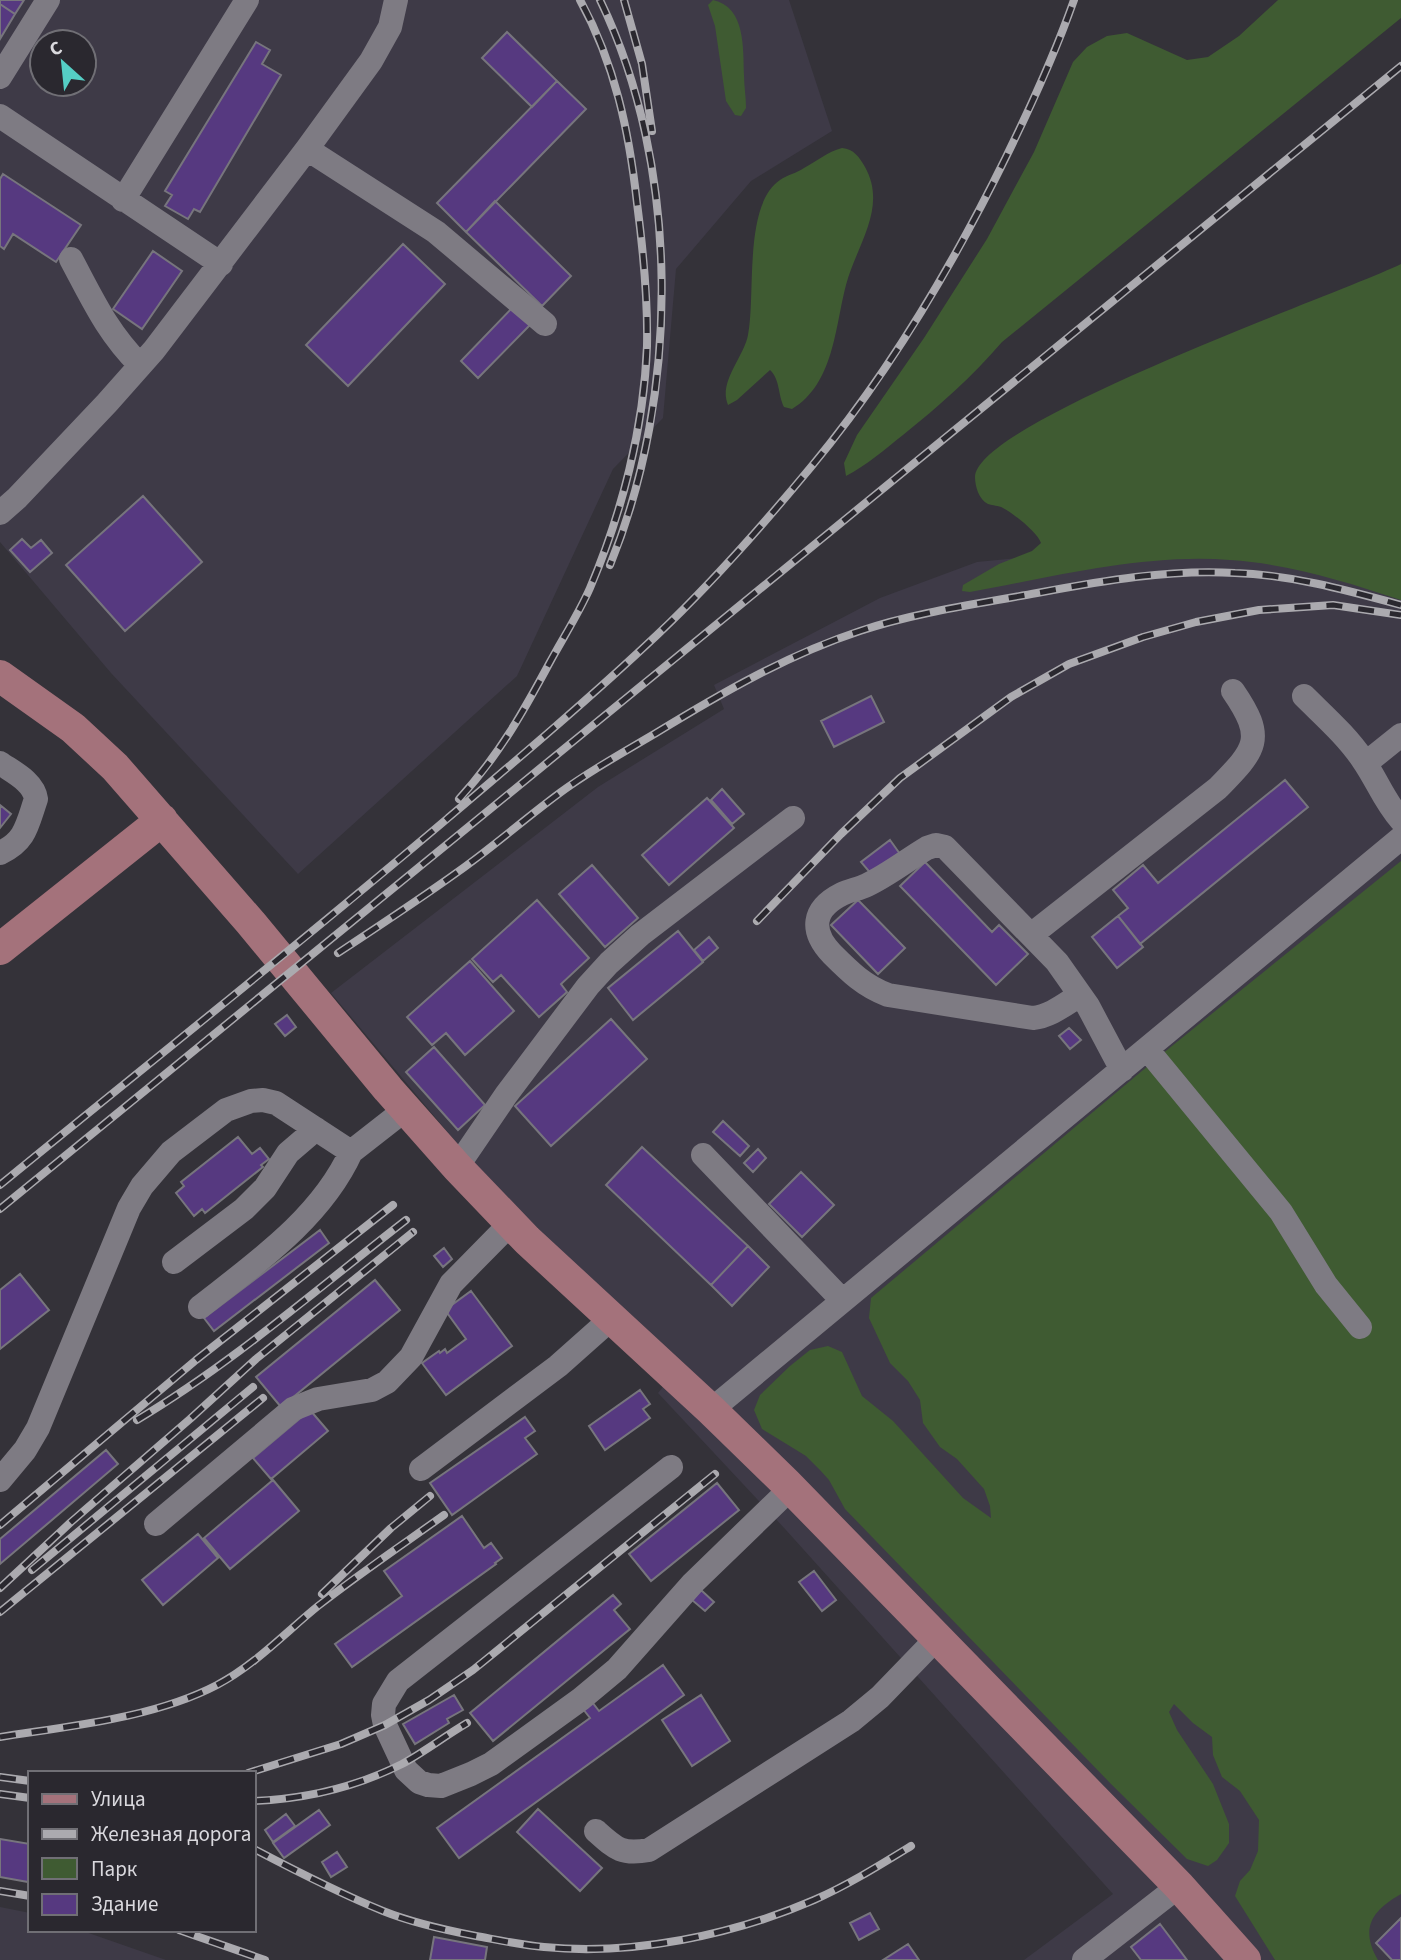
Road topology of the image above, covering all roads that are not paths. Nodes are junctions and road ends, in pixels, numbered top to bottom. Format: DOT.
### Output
graph roads {
  1 [pos="48,0"];
  2 [pos="247,0"];
  3 [pos="396,0"];
  4 [pos="0,77"];
  5 [pos="0,116"];
  6 [pos="307,149"];
  7 [pos="123,200"];
  8 [pos="72,259"];
  9 [pos="221,264"];
  10 [pos="545,324"];
  11 [pos="140,365"];
  12 [pos="0,513"];
  13 [pos="0,676"];
  14 [pos="1233,691"];
  15 [pos="1304,696"];
  16 [pos="1401,735"];
  17 [pos="0,763"];
  18 [pos="1366,763"];
  19 [pos="793,818"];
  20 [pos="162,820"];
  21 [pos="1401,820"];
  22 [pos="1401,838"];
  23 [pos="0,853"];
  24 [pos="1054,916"];
  25 [pos="1031,935"];
  26 [pos="0,949"];
  27 [pos="1057,962"];
  28 [pos="1080,995"];
  29 [pos="1147,1049"];
  30 [pos="1122,1070"];
  31 [pos="406,1109"];
  32 [pos="316,1129"];
  33 [pos="351,1152"];
  34 [pos="703,1155"];
  35 [pos="457,1167"];
  36 [pos="511,1223"];
  37 [pos="174,1262"];
  38 [pos="842,1300"];
  39 [pos="200,1307"];
  40 [pos="612,1318"];
  41 [pos="1360,1327"];
  42 [pos="712,1410"];
  43 [pos="671,1467"];
  44 [pos="421,1469"];
  45 [pos="0,1480"];
  46 [pos="791,1488"];
  47 [pos="156,1524"];
  48 [pos="938,1637"];
  49 [pos="596,1831"];
  50 [pos="1179,1886"];
  51 [pos="1084,1960"];
  52 [pos="1245,1960"];
  1 -- 4 [label="street"];
  2 -- 7 [label="street"];
  3 -- 6 [label="street"];
  5 -- 7 [label="street"];
  6 -- 9 [label="street"];
  6 -- 10 [label="street"];
  7 -- 9 [label="street"];
  8 -- 11 [label="street"];
  9 -- 11 [label="street"];
  11 -- 12 [label="street"];
  13 -- 20 [label="main road"];
  14 -- 24 [label="street"];
  15 -- 18 [label="street"];
  16 -- 18 [label="street"];
  17 -- 23 [label="street"];
  18 -- 21 [label="street"];
  19 -- 35 [label="street"];
  20 -- 26 [label="main road"];
  20 -- 31 [label="main road"];
  22 -- 29 [label="street"];
  24 -- 25 [label="street"];
  24 -- 27 [label="street"];
  25 -- 27 [label="street"];
  25 -- 28 [label="street"];
  27 -- 28 [label="street"];
  28 -- 30 [label="street"];
  29 -- 30 [label="street"];
  29 -- 41 [label="street"];
  30 -- 38 [label="street"];
  31 -- 33 [label="street"];
  31 -- 35 [label="main road"];
  32 -- 33 [label="street"];
  32 -- 37 [label="street"];
  32 -- 45 [label="street"];
  33 -- 39 [label="street"];
  34 -- 38 [label="street"];
  35 -- 36 [label="main road"];
  36 -- 40 [label="main road"];
  36 -- 47 [label="street"];
  38 -- 42 [label="street"];
  40 -- 42 [label="main road"];
  40 -- 44 [label="street"];
  42 -- 46 [label="main road"];
  43 -- 46 [label="street"];
  46 -- 48 [label="main road"];
  48 -- 49 [label="street"];
  48 -- 50 [label="main road"];
  50 -- 51 [label="street"];
  50 -- 52 [label="main road"];
}
